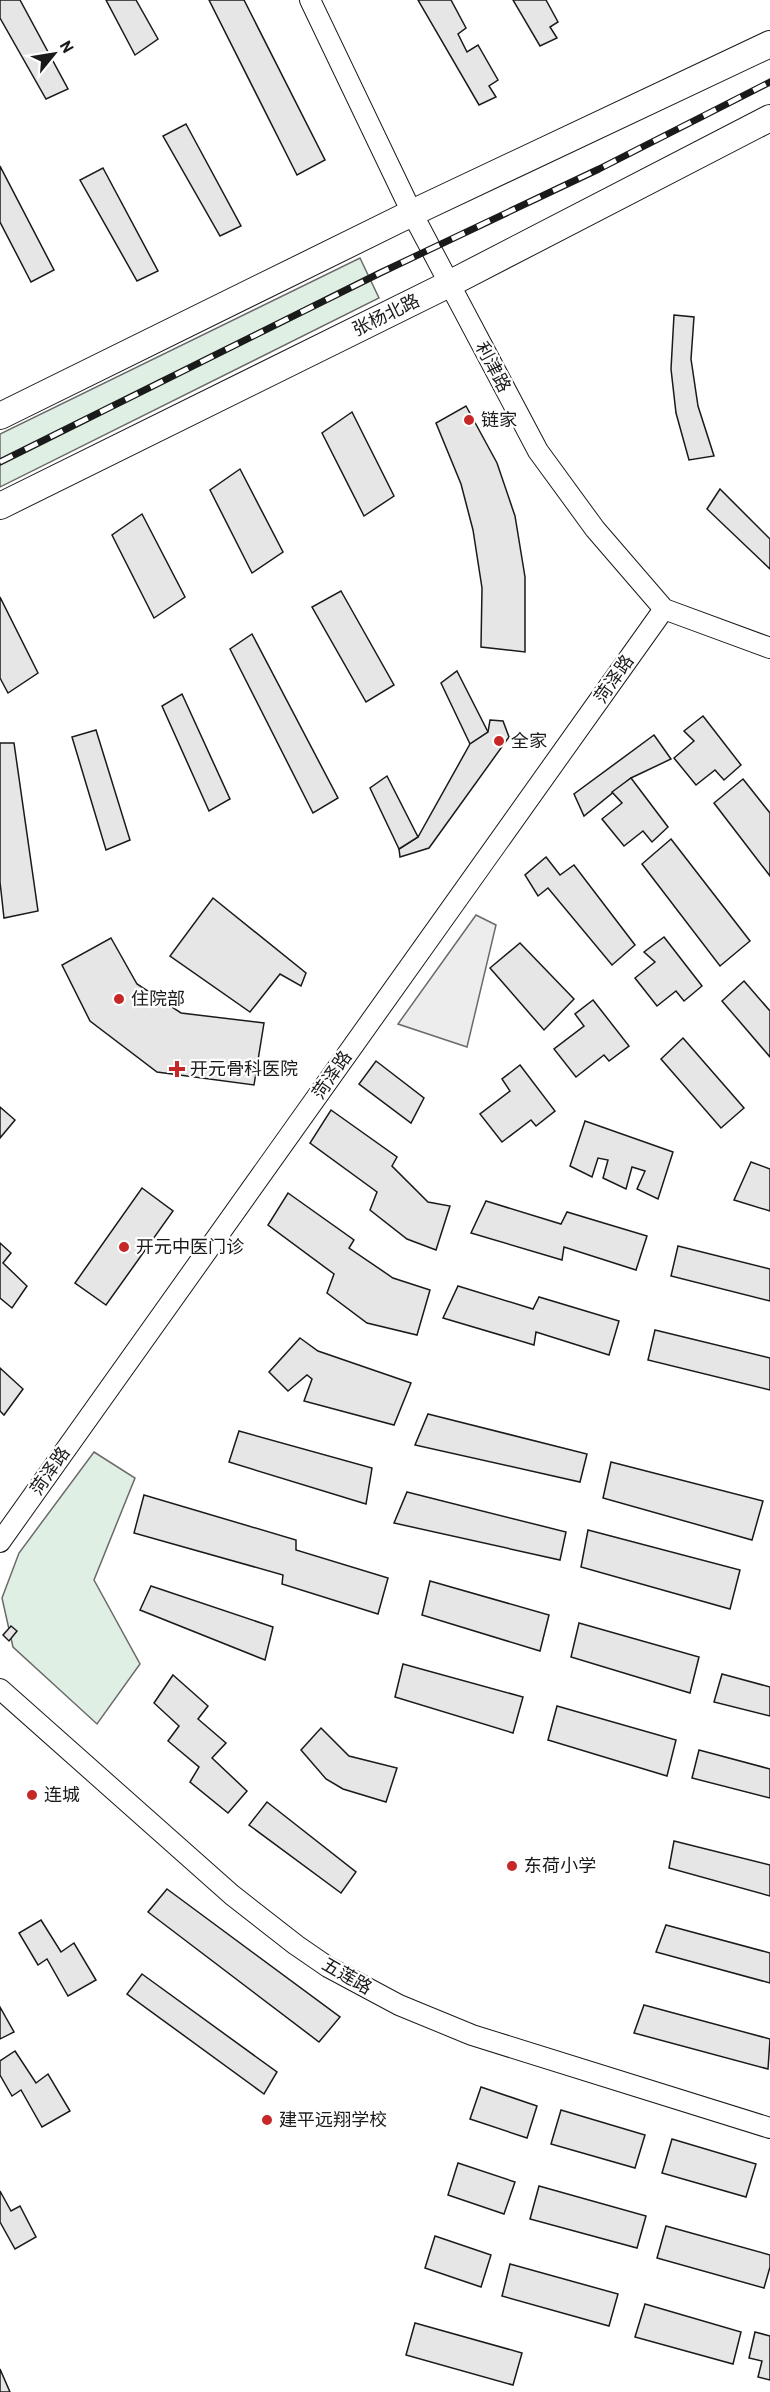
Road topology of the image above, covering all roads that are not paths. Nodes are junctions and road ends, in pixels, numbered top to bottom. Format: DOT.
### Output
graph roads {
  1 [pos="310,0"];
  2 [pos="770,44"];
  3 [pos="770,118"];
  4 [pos="412,213"];
  5 [pos="448,284"];
  6 [pos="0,416"];
  7 [pos="0,506"];
  8 [pos="664,609"];
  9 [pos="770,648"];
  10 [pos="0,1542"];
  11 [pos="0,1689"];
  12 [pos="770,2128"];
  1 -- 4 [label="street, 利津路"];
  2 -- 4 [label="main road"];
  3 -- 5 [label="main road, 张杨北路"];
  4 -- 5 [label="street, 利津路"];
  4 -- 6 [label="main road"];
  5 -- 7 [label="main road, 张杨北路"];
  5 -- 8 [label="street, 利津路"];
  8 -- 9 [label="street, 利津路"];
  8 -- 10 [label="street, 菏泽路"];
  11 -- 12 [label="street, 五莲路"];
}
